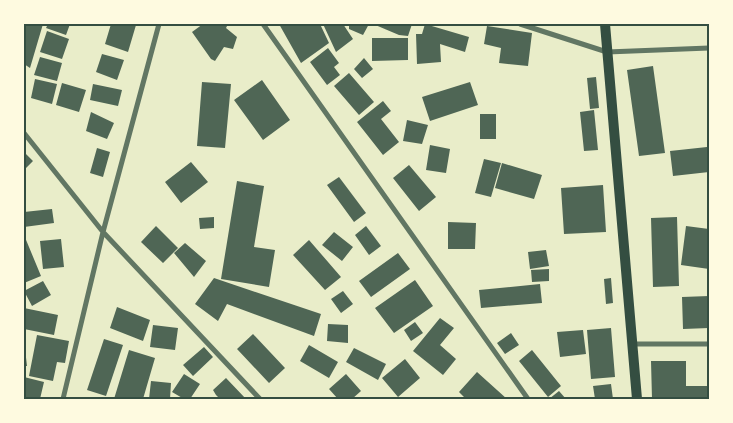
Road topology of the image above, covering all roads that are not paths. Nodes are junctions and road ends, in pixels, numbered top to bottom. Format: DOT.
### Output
graph roads {
  1 [pos="159,24"];
  2 [pos="263,24"];
  3 [pos="520,24"];
  4 [pos="605,24"];
  5 [pos="709,48"];
  6 [pos="607,52"];
  7 [pos="24,133"];
  8 [pos="103,232"];
  9 [pos="633,344"];
  10 [pos="709,344"];
  11 [pos="62,399"];
  12 [pos="260,399"];
  13 [pos="528,399"];
  14 [pos="637,399"];
  1 -- 8 [label="street"];
  2 -- 13 [label="street"];
  3 -- 6 [label="street"];
  4 -- 6 [label="main road"];
  5 -- 6 [label="street"];
  6 -- 9 [label="main road"];
  7 -- 8 [label="street"];
  8 -- 11 [label="street"];
  8 -- 12 [label="street"];
  9 -- 10 [label="street"];
  9 -- 14 [label="main road"];
}
